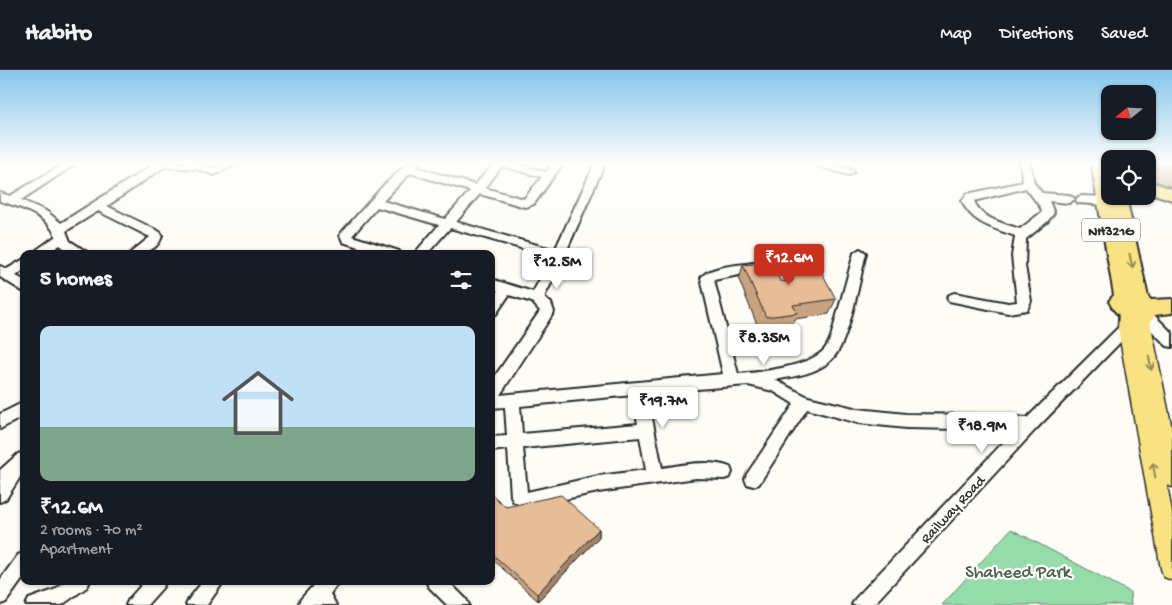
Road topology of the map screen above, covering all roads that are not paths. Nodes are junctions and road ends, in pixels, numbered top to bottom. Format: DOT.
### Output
graph roads {
  1 [pos="26,188"];
  2 [pos="123,188"];
  3 [pos="390,188"];
  4 [pos="475,188"];
  5 [pos="540,188"];
  6 [pos="588,188"];
  7 [pos="1011,188"];
  8 [pos="1032,188"];
  9 [pos="478,189"];
  10 [pos="1156,189"];
  11 [pos="1172,195"];
  12 [pos="1040,197"];
  13 [pos="6,199"];
  14 [pos="1101,199"];
  15 [pos="376,202"];
  16 [pos="1113,205"];
  17 [pos="98,206"];
  18 [pos="449,222"];
  19 [pos="61,234"];
  20 [pos="1022,234"];
  21 [pos="42,250"];
  22 [pos="73,250"];
  23 [pos="141,250"];
  24 [pos="383,250"];
  25 [pos="424,250"];
  26 [pos="552,253"];
  27 [pos="860,253"];
  28 [pos="20,265"];
  29 [pos="772,270"];
  30 [pos="3,274"];
  31 [pos="20,285"];
  32 [pos="495,285"];
  33 [pos="506,289"];
  34 [pos="954,298"];
  35 [pos="538,299"];
  36 [pos="495,304"];
  37 [pos="1172,306"];
  38 [pos="1135,311"];
  39 [pos="1172,342"];
  40 [pos="748,379"];
  41 [pos="732,380"];
  42 [pos="639,388"];
  43 [pos="495,389"];
  44 [pos="512,401"];
  45 [pos="495,402"];
  46 [pos="804,402"];
  47 [pos="20,410"];
  48 [pos="0,422"];
  49 [pos="1030,425"];
  50 [pos="647,430"];
  51 [pos="516,442"];
  52 [pos="495,444"];
  53 [pos="20,464"];
  54 [pos="724,472"];
  55 [pos="655,476"];
  56 [pos="1172,478"];
  57 [pos="0,479"];
  58 [pos="753,479"];
  59 [pos="0,494"];
  60 [pos="20,567"];
  61 [pos="1172,569"];
  62 [pos="76,585"];
  63 [pos="154,585"];
  64 [pos="212,585"];
  65 [pos="440,585"];
  66 [pos="325,593"];
  67 [pos="0,596"];
  68 [pos="35,605"];
  69 [pos="136,605"];
  70 [pos="195,605"];
  71 [pos="307,605"];
  72 [pos="460,605"];
  73 [pos="862,605"];
  1 -- 13 [label="street"];
  2 -- 17 [label="street"];
  3 -- 15 [label="street"];
  4 -- 9 [label="street"];
  5 -- 9 [label="street"];
  6 -- 35 [label="street"];
  7 -- 20 [label="street"];
  8 -- 12 [label="street"];
  9 -- 18 [label="street"];
  10 -- 11 [label="highway"];
  12 -- 14 [label="street"];
  12 -- 20 [label="street"];
  13 -- 19 [label="street"];
  15 -- 18 [label="street"];
  15 -- 24 [label="street"];
  16 -- 38 [label="highway"];
  17 -- 19 [label="street"];
  17 -- 23 [label="street"];
  18 -- 25 [label="street"];
  18 -- 26 [label="street"];
  19 -- 21 [label="street"];
  19 -- 22 [label="street"];
  20 -- 34 [label="street"];
  27 -- 40 [label="street"];
  28 -- 30 [label="street"];
  29 -- 41 [label="street"];
  30 -- 31 [label="street"];
  32 -- 33 [label="street"];
  33 -- 35 [label="street"];
  33 -- 36 [label="street"];
  35 -- 43 [label="street"];
  37 -- 38 [label="highway"];
  38 -- 39 [label="street"];
  38 -- 49 [label="street, Railway Road"];
  38 -- 56 [label="main road, one-way"];
  61 -- 38 [label="main road, one-way"];
  40 -- 41 [label="street"];
  40 -- 46 [label="street"];
  41 -- 42 [label="street"];
  42 -- 44 [label="street"];
  42 -- 50 [label="street"];
  44 -- 45 [label="street"];
  44 -- 51 [label="street"];
  46 -- 49 [label="street"];
  46 -- 58 [label="street"];
  47 -- 48 [label="street"];
  49 -- 73 [label="street, Railway Road"];
  50 -- 51 [label="street"];
  50 -- 55 [label="street"];
  51 -- 52 [label="street"];
  51 -- 55 [label="street"];
  53 -- 57 [label="street"];
  53 -- 59 [label="street"];
  54 -- 55 [label="street"];
  60 -- 67 [label="street"];
  62 -- 68 [label="street"];
  63 -- 69 [label="street"];
  64 -- 70 [label="street"];
  65 -- 72 [label="street"];
  66 -- 71 [label="street"];
}
